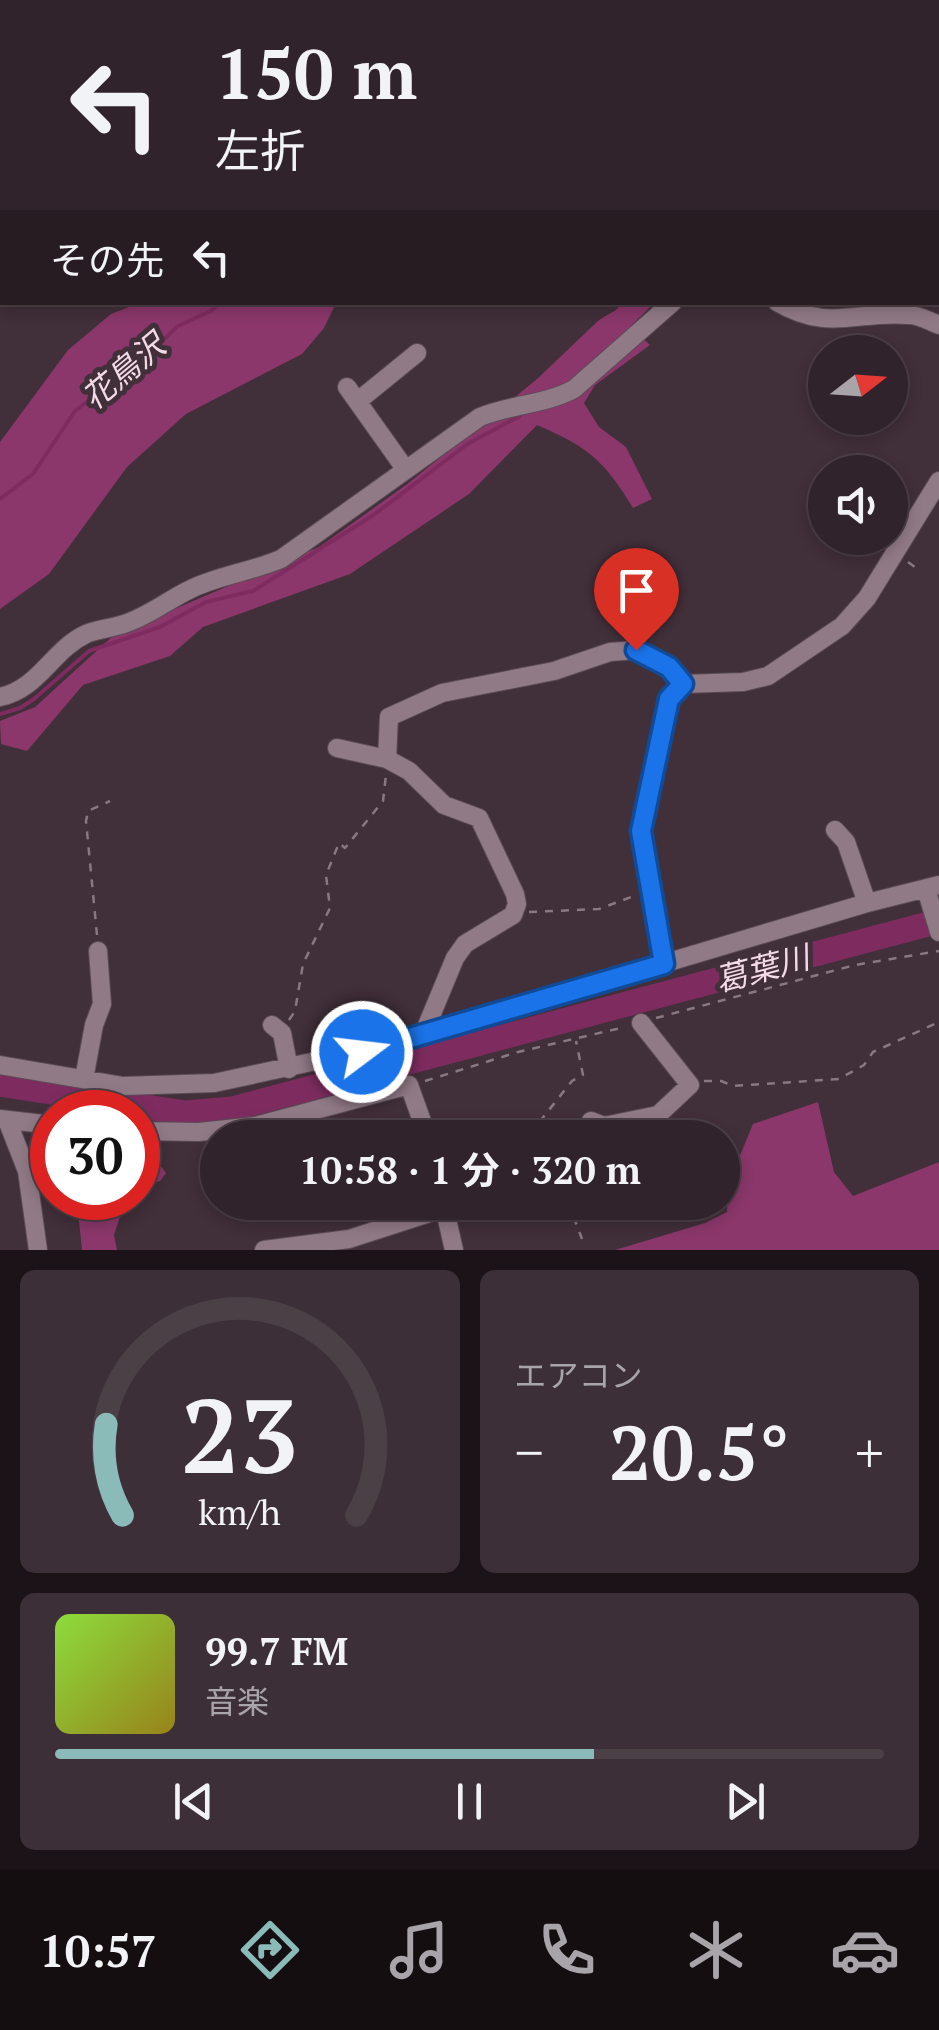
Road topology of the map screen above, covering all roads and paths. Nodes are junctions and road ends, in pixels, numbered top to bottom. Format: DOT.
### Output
graph roads {
  1 [pos="670,305"];
  2 [pos="783,305"];
  3 [pos="939,325"];
  4 [pos="417,353"];
  5 [pos="406,470"];
  6 [pos="939,481"];
  7 [pos="683,684"];
  8 [pos="0,697"];
  9 [pos="337,748"];
  10 [pos="387,759"];
  11 [pos="110,800"];
  12 [pos="835,830"];
  13 [pos="649,890"];
  14 [pos="931,890"];
  15 [pos="867,903"];
  16 [pos="514,913"];
  17 [pos="939,932"];
  18 [pos="98,951"];
  19 [pos="939,951"];
  20 [pos="664,964"];
  21 [pos="939,1022"];
  22 [pos="640,1023"];
  23 [pos="277,1029"];
  24 [pos="424,1035"];
  25 [pos="576,1039"];
  26 [pos="0,1065"];
  27 [pos="289,1069"];
  28 [pos="84,1079"];
  29 [pos="409,1086"];
  30 [pos="690,1086"];
  31 [pos="3,1120"];
  32 [pos="421,1120"];
  33 [pos="541,1120"];
  34 [pos="633,1120"];
  35 [pos="30,1123"];
  36 [pos="160,1131"];
  37 [pos="401,1220"];
  38 [pos="447,1220"];
  39 [pos="575,1220"];
  40 [pos="582,1239"];
  41 [pos="38,1250"];
  42 [pos="264,1250"];
  43 [pos="454,1250"];
  1 -- 5 [label="street"];
  2 -- 3 [label="street"];
  4 -- 5 [label="street"];
  5 -- 8 [label="street"];
  6 -- 7 [label="street"];
  7 -- 10 [label="street"];
  7 -- 13 [label="street"];
  9 -- 10 [label="street"];
  10 -- 16 [label="street"];
  10 -- 23 [label="path"];
  11 -- 18 [label="path"];
  12 -- 15 [label="street"];
  13 -- 16 [label="path"];
  13 -- 20 [label="street"];
  14 -- 15 [label="street"];
  14 -- 17 [label="street"];
  15 -- 20 [label="street"];
  16 -- 24 [label="street"];
  18 -- 28 [label="street"];
  19 -- 22 [label="path"];
  20 -- 24 [label="street"];
  21 -- 30 [label="path"];
  22 -- 25 [label="path"];
  22 -- 30 [label="street"];
  23 -- 27 [label="street"];
  24 -- 27 [label="street"];
  25 -- 29 [label="path"];
  25 -- 33 [label="path"];
  26 -- 28 [label="street"];
  27 -- 28 [label="street"];
  29 -- 32 [label="street"];
  29 -- 36 [label="street"];
  30 -- 34 [label="street"];
  31 -- 35 [label="street"];
  31 -- 41 [label="street"];
  37 -- 42 [label="street"];
  38 -- 43 [label="street"];
  39 -- 40 [label="path"];
}
